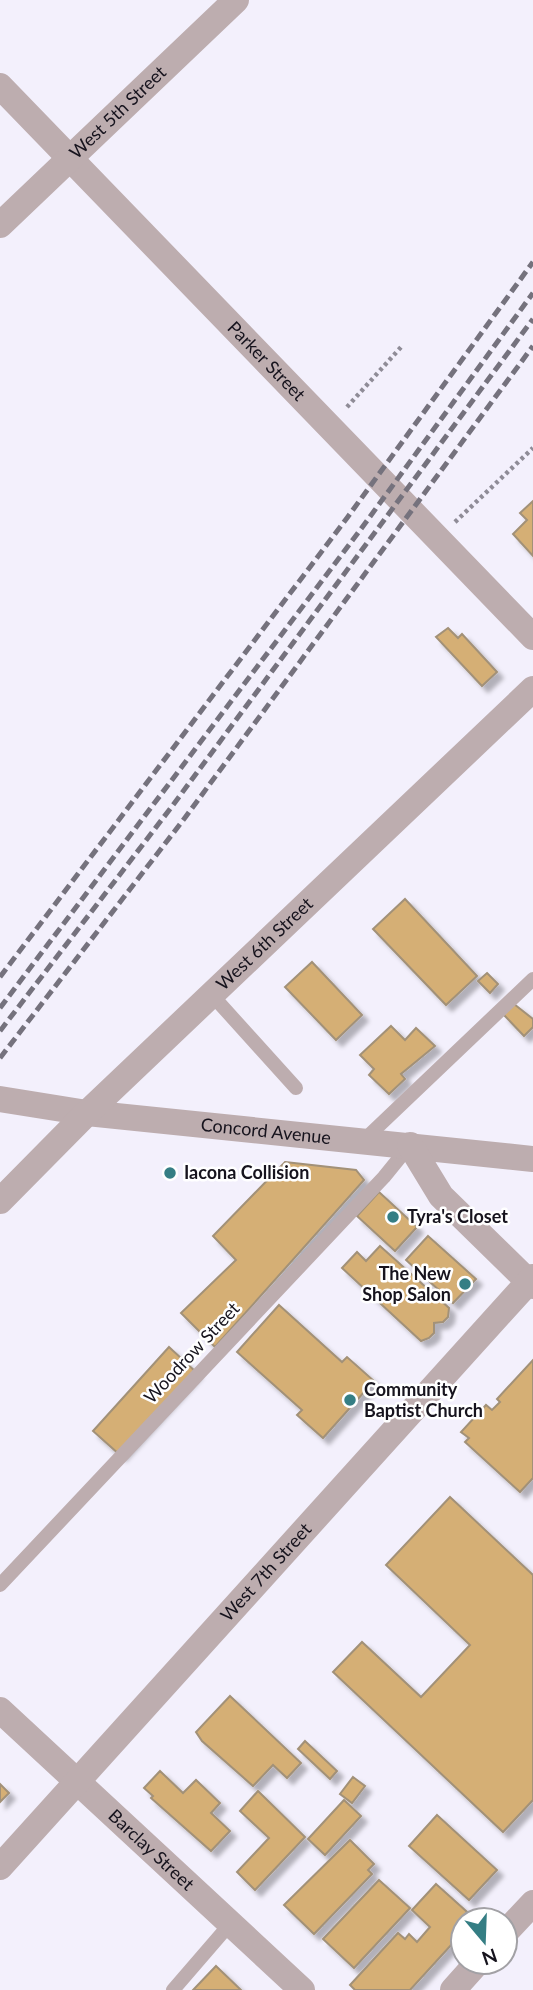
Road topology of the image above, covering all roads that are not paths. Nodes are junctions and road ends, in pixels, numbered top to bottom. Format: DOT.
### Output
graph roads {
  1 [pos="236,0"];
  2 [pos="0,86"];
  3 [pos="69,160"];
  4 [pos="0,225"];
  5 [pos="533,636"];
  6 [pos="533,689"];
  7 [pos="533,979"];
  8 [pos="212,995"];
  9 [pos="296,1088"];
  10 [pos="0,1099"];
  11 [pos="87,1113"];
  12 [pos="365,1139"];
  13 [pos="410,1144"];
  14 [pos="533,1159"];
  15 [pos="0,1201"];
  16 [pos="531,1282"];
  17 [pos="0,1586"];
  18 [pos="0,1710"];
  19 [pos="77,1782"];
  20 [pos="0,1867"];
  21 [pos="533,1903"];
  22 [pos="519,1918"];
  23 [pos="230,1924"];
  24 [pos="466,1976"];
  25 [pos="173,1990"];
  26 [pos="302,1990"];
  27 [pos="453,1990"];
  1 -- 3 [label="street, West 5th Street"];
  2 -- 3 [label="street, Parker Street"];
  3 -- 4 [label="street, West 5th Street"];
  3 -- 5 [label="street, Parker Street"];
  6 -- 8 [label="street, West 6th Street"];
  7 -- 12 [label="lane"];
  8 -- 9 [label="lane"];
  8 -- 11 [label="street, West 6th Street"];
  10 -- 11 [label="street, Concord Avenue"];
  11 -- 12 [label="street, Concord Avenue"];
  11 -- 15 [label="street, West 6th Street"];
  12 -- 13 [label="street, Concord Avenue"];
  13 -- 14 [label="street, Concord Avenue"];
  13 -- 16 [label="street"];
  13 -- 17 [label="lane, Woodrow Street"];
  16 -- 19 [label="street, West 7th Street"];
  18 -- 19 [label="street, Barclay Street"];
  19 -- 20 [label="street, West 7th Street"];
  19 -- 23 [label="street, Barclay Street"];
  21 -- 22 [label="street"];
  23 -- 25 [label="lane"];
  23 -- 26 [label="street, Barclay Street"];
  24 -- 27 [label="street"];
}
